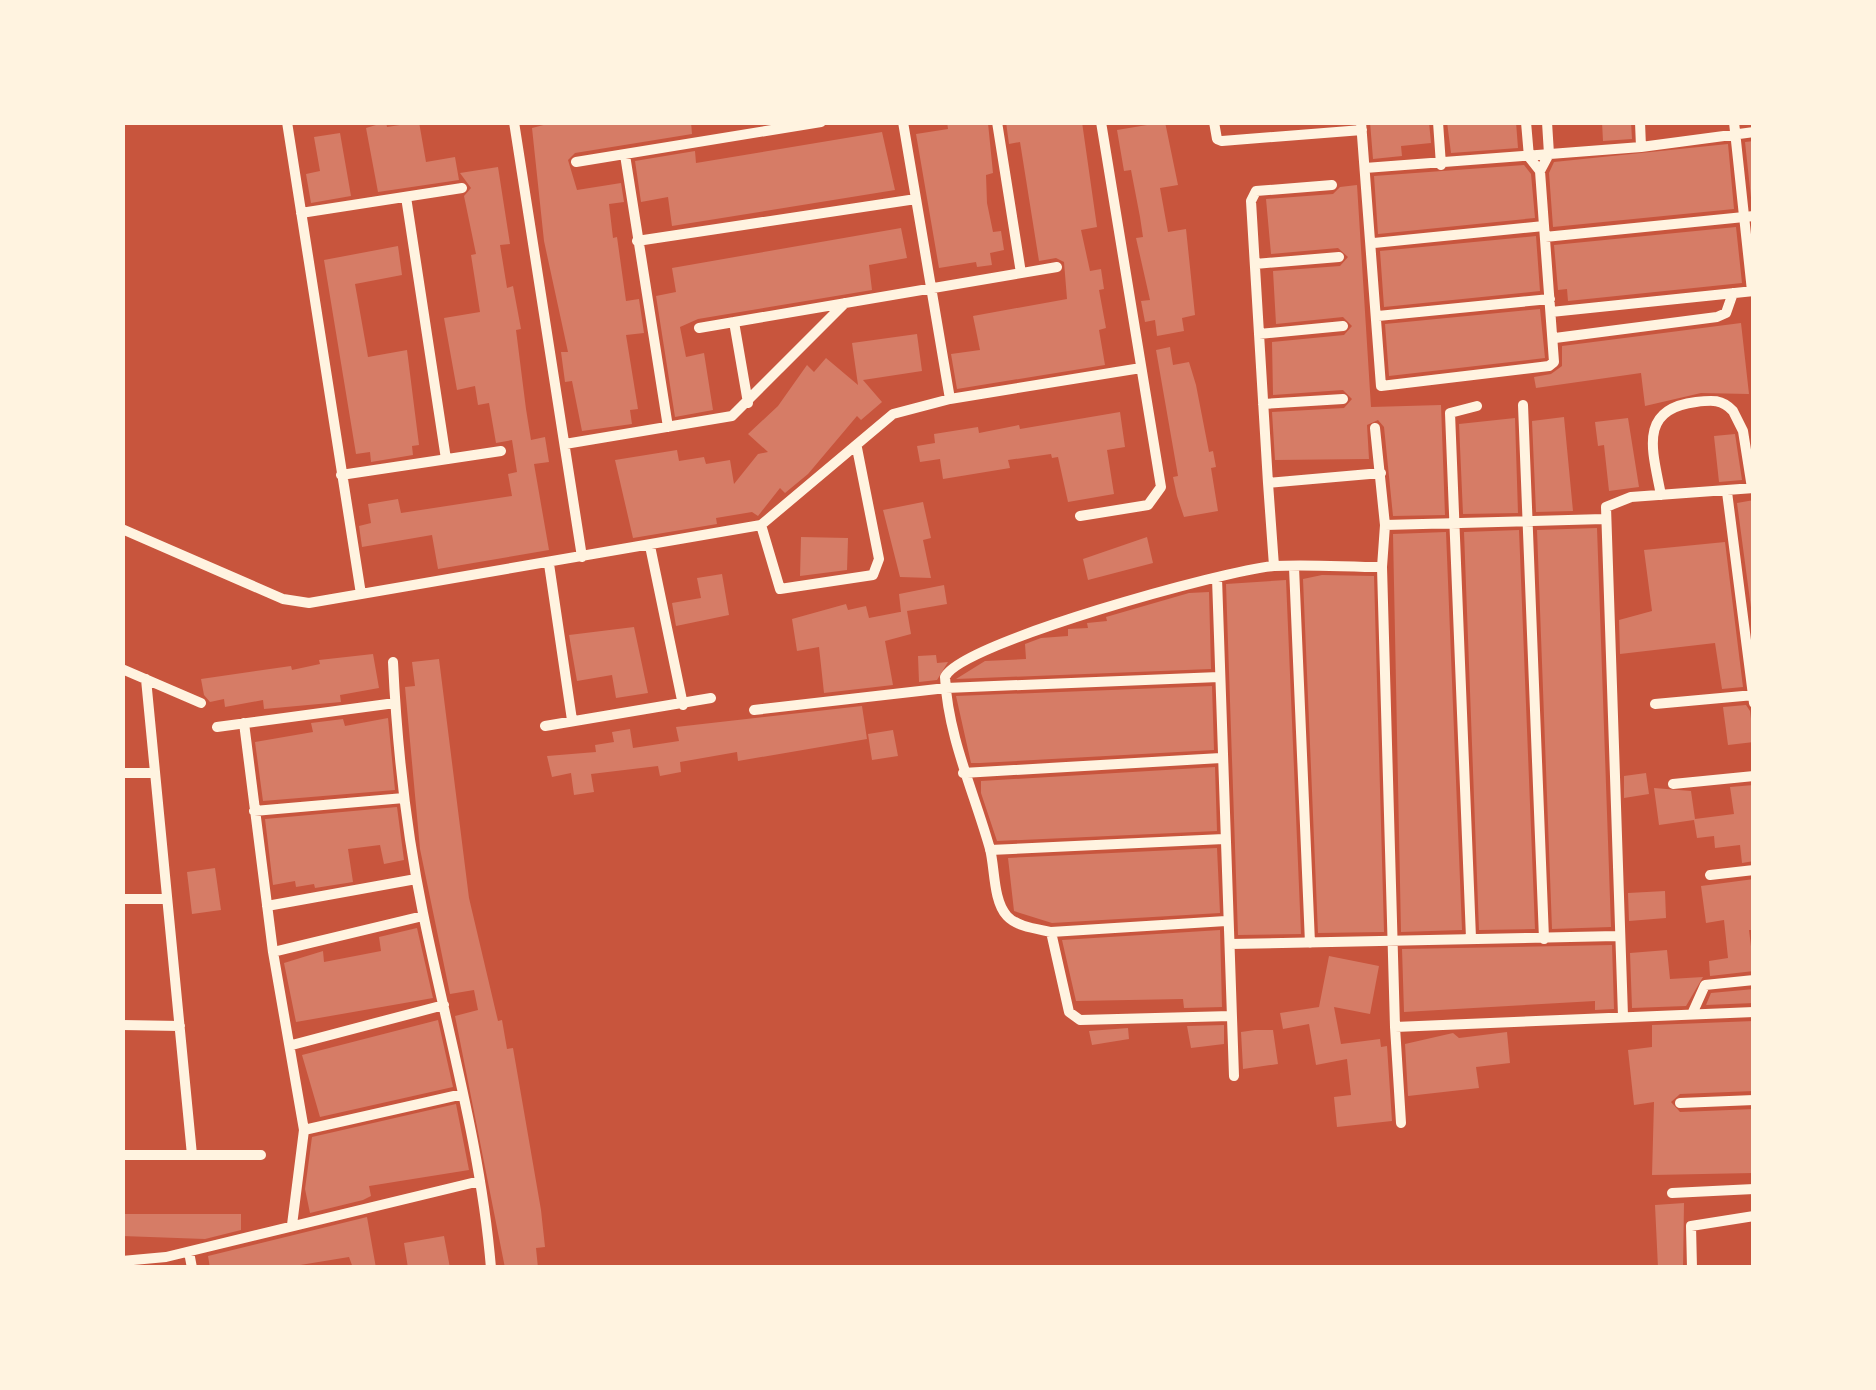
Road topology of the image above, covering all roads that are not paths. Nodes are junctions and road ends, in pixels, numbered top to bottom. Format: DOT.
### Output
graph roads {
  1 [pos="287,122"];
  2 [pos="514,122"];
  3 [pos="748,122"];
  4 [pos="821,122"];
  5 [pos="903,122"];
  6 [pos="997,122"];
  7 [pos="1102,122"];
  8 [pos="1214,122"];
  9 [pos="1284,122"];
  10 [pos="1438,122"];
  11 [pos="1526,122"];
  12 [pos="1547,122"];
  13 [pos="1640,122"];
  14 [pos="1361,126"];
  15 [pos="1735,128"];
  16 [pos="1754,132"];
  17 [pos="750,135"];
  18 [pos="1284,136"];
  19 [pos="1641,147"];
  20 [pos="1549,154"];
  21 [pos="624,155"];
  22 [pos="1529,157"];
  23 [pos="576,162"];
  24 [pos="1441,165"];
  25 [pos="1365,168"];
  26 [pos="1540,171"];
  27 [pos="1332,185"];
  28 [pos="462,188"];
  29 [pos="406,198"];
  30 [pos="916,198"];
  31 [pos="300,214"];
  32 [pos="1748,216"];
  33 [pos="1544,231"];
  34 [pos="637,241"];
  35 [pos="1374,243"];
  36 [pos="1338,257"];
  37 [pos="1255,264"];
  38 [pos="1057,267"];
  39 [pos="1021,273"];
  40 [pos="931,287"];
  41 [pos="1753,291"];
  42 [pos="1733,293"];
  43 [pos="1550,299"];
  44 [pos="844,304"];
  45 [pos="1552,312"];
  46 [pos="1378,316"];
  47 [pos="734,322"];
  48 [pos="1343,326"];
  49 [pos="699,328"];
  50 [pos="1259,334"];
  51 [pos="1555,338"];
  52 [pos="1141,368"];
  53 [pos="950,399"];
  54 [pos="1343,399"];
  55 [pos="748,403"];
  56 [pos="1264,404"];
  57 [pos="1477,406"];
  58 [pos="1522,406"];
  59 [pos="668,427"];
  60 [pos="1374,428"];
  61 [pos="565,444"];
  62 [pos="857,448"];
  63 [pos="501,451"];
  64 [pos="446,459"];
  65 [pos="1381,473"];
  66 [pos="342,475"];
  67 [pos="1268,482"];
  68 [pos="1753,488"];
  69 [pos="1727,492"];
  70 [pos="1660,495"];
  71 [pos="1080,516"];
  72 [pos="1604,519"];
  73 [pos="1526,520"];
  74 [pos="1457,521"];
  75 [pos="761,525"];
  76 [pos="1385,525"];
  77 [pos="122,529"];
  78 [pos="650,546"];
  79 [pos="582,557"];
  80 [pos="549,564"];
  81 [pos="1274,566"];
  82 [pos="1294,567"];
  83 [pos="1382,567"];
  84 [pos="1217,578"];
  85 [pos="361,594"];
  86 [pos="394,662"];
  87 [pos="122,668"];
  88 [pos="1219,676"];
  89 [pos="146,678"];
  90 [pos="946,688"];
  91 [pos="1753,695"];
  92 [pos="711,698"];
  93 [pos="201,703"];
  94 [pos="395,703"];
  95 [pos="1754,703"];
  96 [pos="1655,704"];
  97 [pos="683,705"];
  98 [pos="754,710"];
  99 [pos="572,720"];
  100 [pos="244,723"];
  101 [pos="544,726"];
  102 [pos="217,728"];
  103 [pos="1221,758"];
  104 [pos="963,772"];
  105 [pos="122,773"];
  106 [pos="155,773"];
  107 [pos="1754,776"];
  108 [pos="1674,784"];
  109 [pos="404,798"];
  110 [pos="254,810"];
  111 [pos="1224,839"];
  112 [pos="990,850"];
  113 [pos="1754,870"];
  114 [pos="1710,875"];
  115 [pos="416,878"];
  116 [pos="122,898"];
  117 [pos="168,899"];
  118 [pos="267,906"];
  119 [pos="424,916"];
  120 [pos="1226,921"];
  121 [pos="1051,932"];
  122 [pos="1618,936"];
  123 [pos="1395,938"];
  124 [pos="1471,938"];
  125 [pos="1544,939"];
  126 [pos="1310,943"];
  127 [pos="1230,944"];
  128 [pos="273,952"];
  129 [pos="1754,980"];
  130 [pos="444,1005"];
  131 [pos="1754,1012"];
  132 [pos="1692,1014"];
  133 [pos="1231,1016"];
  134 [pos="1623,1016"];
  135 [pos="122,1025"];
  136 [pos="180,1026"];
  137 [pos="1395,1027"];
  138 [pos="292,1045"];
  139 [pos="1234,1076"];
  140 [pos="464,1094"];
  141 [pos="1754,1100"];
  142 [pos="1680,1102"];
  143 [pos="1401,1123"];
  144 [pos="304,1130"];
  145 [pos="122,1155"];
  146 [pos="192,1155"];
  147 [pos="260,1156"];
  148 [pos="480,1181"];
  149 [pos="1754,1189"];
  150 [pos="1672,1193"];
  151 [pos="1754,1216"];
  152 [pos="292,1225"];
  153 [pos="189,1252"];
  154 [pos="122,1261"];
  155 [pos="167,1262"];
  156 [pos="192,1268"];
  157 [pos="491,1268"];
  158 [pos="1692,1268"];
  1 -- 31 [label="street"];
  2 -- 61 [label="street"];
  3 -- 17 [label="street"];
  4 -- 17 [label="street"];
  5 -- 30 [label="street"];
  6 -- 39 [label="street"];
  7 -- 52 [label="street"];
  8 -- 18 [label="street"];
  9 -- 18 [label="street"];
  10 -- 24 [label="street"];
  11 -- 22 [label="street"];
  12 -- 20 [label="street"];
  13 -- 19 [label="street"];
  14 -- 18 [label="street"];
  14 -- 25 [label="street"];
  15 -- 16 [label="street"];
  15 -- 19 [label="street"];
  15 -- 32 [label="street"];
  17 -- 21 [label="street"];
  19 -- 20 [label="street"];
  20 -- 22 [label="street"];
  20 -- 26 [label="street"];
  21 -- 23 [label="street"];
  21 -- 34 [label="street"];
  22 -- 24 [label="street"];
  22 -- 26 [label="street"];
  24 -- 25 [label="street"];
  25 -- 35 [label="street"];
  26 -- 33 [label="street"];
  27 -- 37 [label="street"];
  28 -- 29 [label="street"];
  29 -- 31 [label="street"];
  29 -- 64 [label="street"];
  30 -- 34 [label="street"];
  30 -- 40 [label="street"];
  31 -- 66 [label="street"];
  32 -- 33 [label="street"];
  32 -- 41 [label="street"];
  33 -- 35 [label="street"];
  33 -- 43 [label="street"];
  34 -- 59 [label="street"];
  35 -- 46 [label="street"];
  36 -- 37 [label="street"];
  37 -- 50 [label="street"];
  38 -- 39 [label="street"];
  39 -- 40 [label="street"];
  40 -- 44 [label="street"];
  40 -- 53 [label="street"];
  41 -- 42 [label="street"];
  42 -- 45 [label="street"];
  42 -- 51 [label="street"];
  43 -- 45 [label="street"];
  43 -- 46 [label="street"];
  44 -- 47 [label="street"];
  44 -- 55 [label="street"];
  45 -- 51 [label="street"];
  46 -- 51 [label="street"];
  47 -- 49 [label="street"];
  47 -- 55 [label="street"];
  48 -- 50 [label="street"];
  50 -- 56 [label="street"];
  52 -- 53 [label="street"];
  52 -- 71 [label="street"];
  53 -- 62 [label="street"];
  54 -- 56 [label="street"];
  55 -- 59 [label="street"];
  56 -- 67 [label="street"];
  57 -- 74 [label="street"];
  58 -- 73 [label="street"];
  59 -- 61 [label="street"];
  60 -- 65 [label="street"];
  61 -- 79 [label="street"];
  62 -- 75 [label="street"];
  62 -- 75 [label="street"];
  63 -- 64 [label="street"];
  64 -- 66 [label="street"];
  65 -- 67 [label="street"];
  65 -- 76 [label="street"];
  66 -- 85 [label="street"];
  67 -- 81 [label="street"];
  68 -- 69 [label="street"];
  68 -- 70 [label="street"];
  69 -- 70 [label="street"];
  69 -- 91 [label="street"];
  70 -- 72 [label="street"];
  72 -- 73 [label="street"];
  72 -- 122 [label="street"];
  73 -- 74 [label="street"];
  73 -- 125 [label="street"];
  74 -- 76 [label="street"];
  74 -- 124 [label="street"];
  75 -- 78 [label="street"];
  76 -- 83 [label="street"];
  77 -- 85 [label="street"];
  78 -- 79 [label="street"];
  78 -- 97 [label="street"];
  79 -- 80 [label="street"];
  80 -- 85 [label="street"];
  80 -- 99 [label="street"];
  81 -- 82 [label="street"];
  81 -- 84 [label="street"];
  82 -- 83 [label="street"];
  82 -- 126 [label="street"];
  83 -- 123 [label="street"];
  84 -- 88 [label="street"];
  84 -- 90 [label="street"];
  86 -- 94 [label="street"];
  87 -- 89 [label="street"];
  88 -- 90 [label="street"];
  88 -- 103 [label="street"];
  89 -- 93 [label="street"];
  89 -- 106 [label="street"];
  90 -- 98 [label="street"];
  90 -- 104 [label="street"];
  91 -- 95 [label="street"];
  91 -- 96 [label="street"];
  92 -- 97 [label="street"];
  94 -- 100 [label="street"];
  94 -- 109 [label="street"];
  97 -- 99 [label="street"];
  99 -- 101 [label="street"];
  100 -- 102 [label="street"];
  100 -- 110 [label="street"];
  103 -- 104 [label="street"];
  103 -- 111 [label="street"];
  104 -- 112 [label="street"];
  105 -- 106 [label="street"];
  106 -- 117 [label="street"];
  107 -- 108 [label="street"];
  109 -- 110 [label="street"];
  109 -- 115 [label="street"];
  110 -- 118 [label="street"];
  111 -- 112 [label="street"];
  111 -- 120 [label="street"];
  112 -- 121 [label="street"];
  113 -- 114 [label="street"];
  115 -- 118 [label="street"];
  115 -- 119 [label="street"];
  116 -- 117 [label="street"];
  117 -- 136 [label="street"];
  118 -- 128 [label="street"];
  119 -- 128 [label="street"];
  119 -- 130 [label="street"];
  120 -- 121 [label="street"];
  120 -- 127 [label="street"];
  121 -- 133 [label="street"];
  122 -- 125 [label="street"];
  122 -- 134 [label="street"];
  123 -- 124 [label="street"];
  123 -- 126 [label="street"];
  123 -- 137 [label="street"];
  124 -- 125 [label="street"];
  126 -- 127 [label="street"];
  127 -- 133 [label="street"];
  128 -- 138 [label="street"];
  129 -- 132 [label="street"];
  130 -- 138 [label="street"];
  130 -- 140 [label="street"];
  131 -- 132 [label="street"];
  132 -- 134 [label="street"];
  133 -- 139 [label="street"];
  134 -- 137 [label="street"];
  135 -- 136 [label="street"];
  136 -- 146 [label="street"];
  137 -- 143 [label="street"];
  138 -- 144 [label="street"];
  140 -- 144 [label="street"];
  140 -- 148 [label="street"];
  141 -- 142 [label="street"];
  144 -- 152 [label="street"];
  145 -- 146 [label="street"];
  146 -- 147 [label="street"];
  148 -- 152 [label="street"];
  148 -- 157 [label="street"];
  149 -- 150 [label="street"];
  151 -- 158 [label="street"];
  152 -- 153 [label="street"];
  153 -- 155 [label="street"];
  153 -- 156 [label="street"];
  154 -- 155 [label="street"];
}
